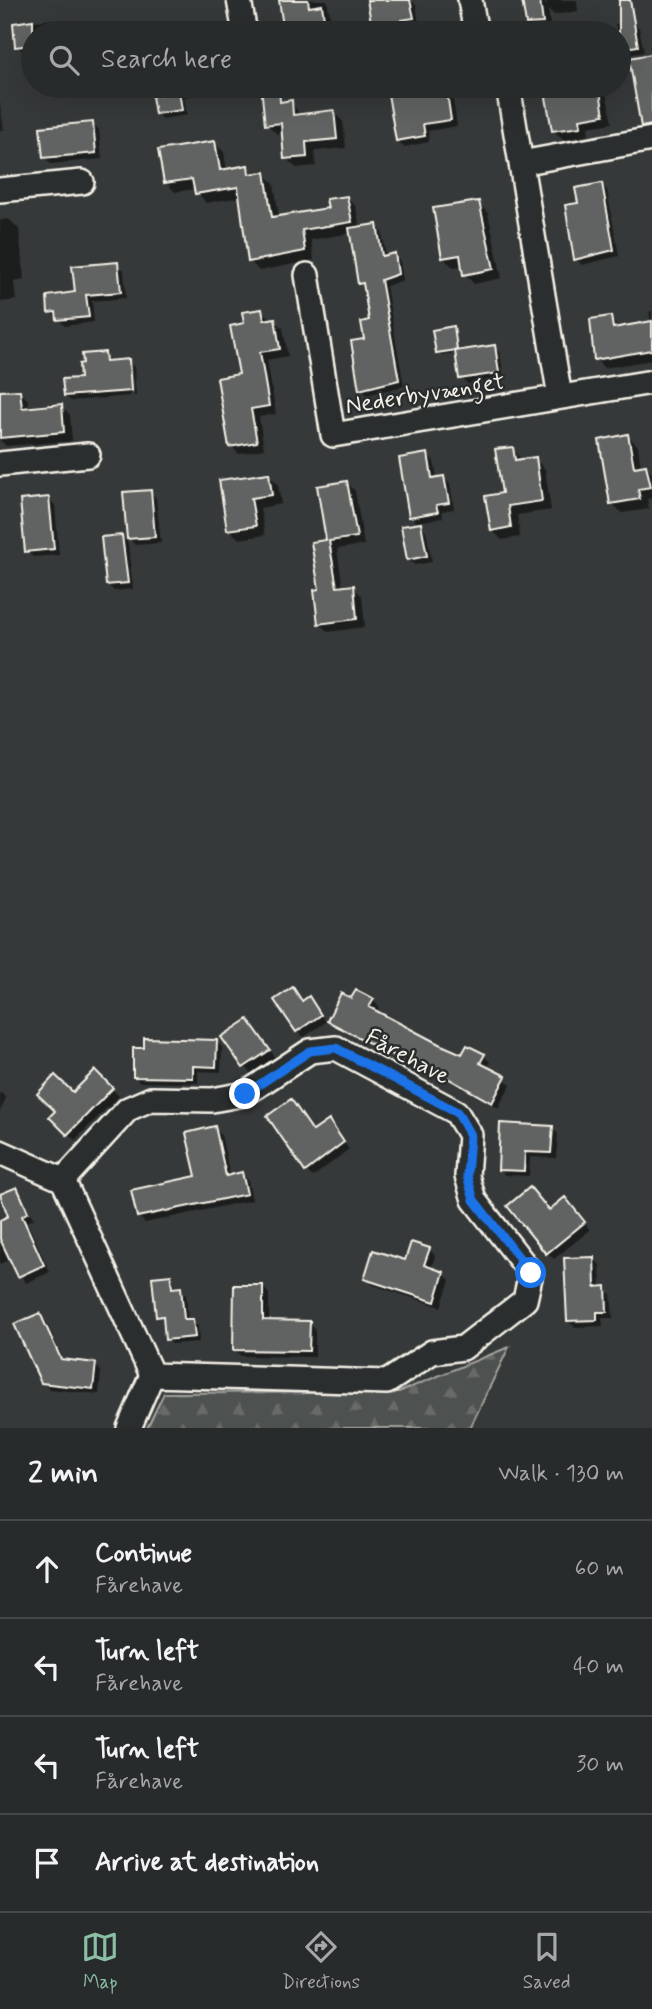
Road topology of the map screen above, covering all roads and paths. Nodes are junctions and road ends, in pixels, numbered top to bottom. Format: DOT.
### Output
graph roads {
  1 [pos="239,0"];
  2 [pos="470,0"];
  3 [pos="243,21"];
  4 [pos="474,21"];
  5 [pos="510,98"];
  6 [pos="652,139"];
  7 [pos="521,163"];
  8 [pos="82,183"];
  9 [pos="0,190"];
  10 [pos="307,275"];
  11 [pos="652,382"];
  12 [pos="560,397"];
  13 [pos="88,455"];
  14 [pos="0,464"];
  15 [pos="0,1152"];
  16 [pos="63,1180"];
  17 [pos="152,1375"];
  18 [pos="129,1428"];
  1 -- 3 [label="street"];
  2 -- 4 [label="street"];
  5 -- 7 [label="street"];
  6 -- 7 [label="street"];
  7 -- 12 [label="street"];
  8 -- 9 [label="street"];
  10 -- 12 [label="street, Nederbyvænget"];
  11 -- 12 [label="street, Nederbyvænget"];
  13 -- 14 [label="street"];
  15 -- 16 [label="street"];
  16 -- 17 [label="street"];
  16 -- 17 [label="street, Fårehave"];
  17 -- 18 [label="street"];
}
